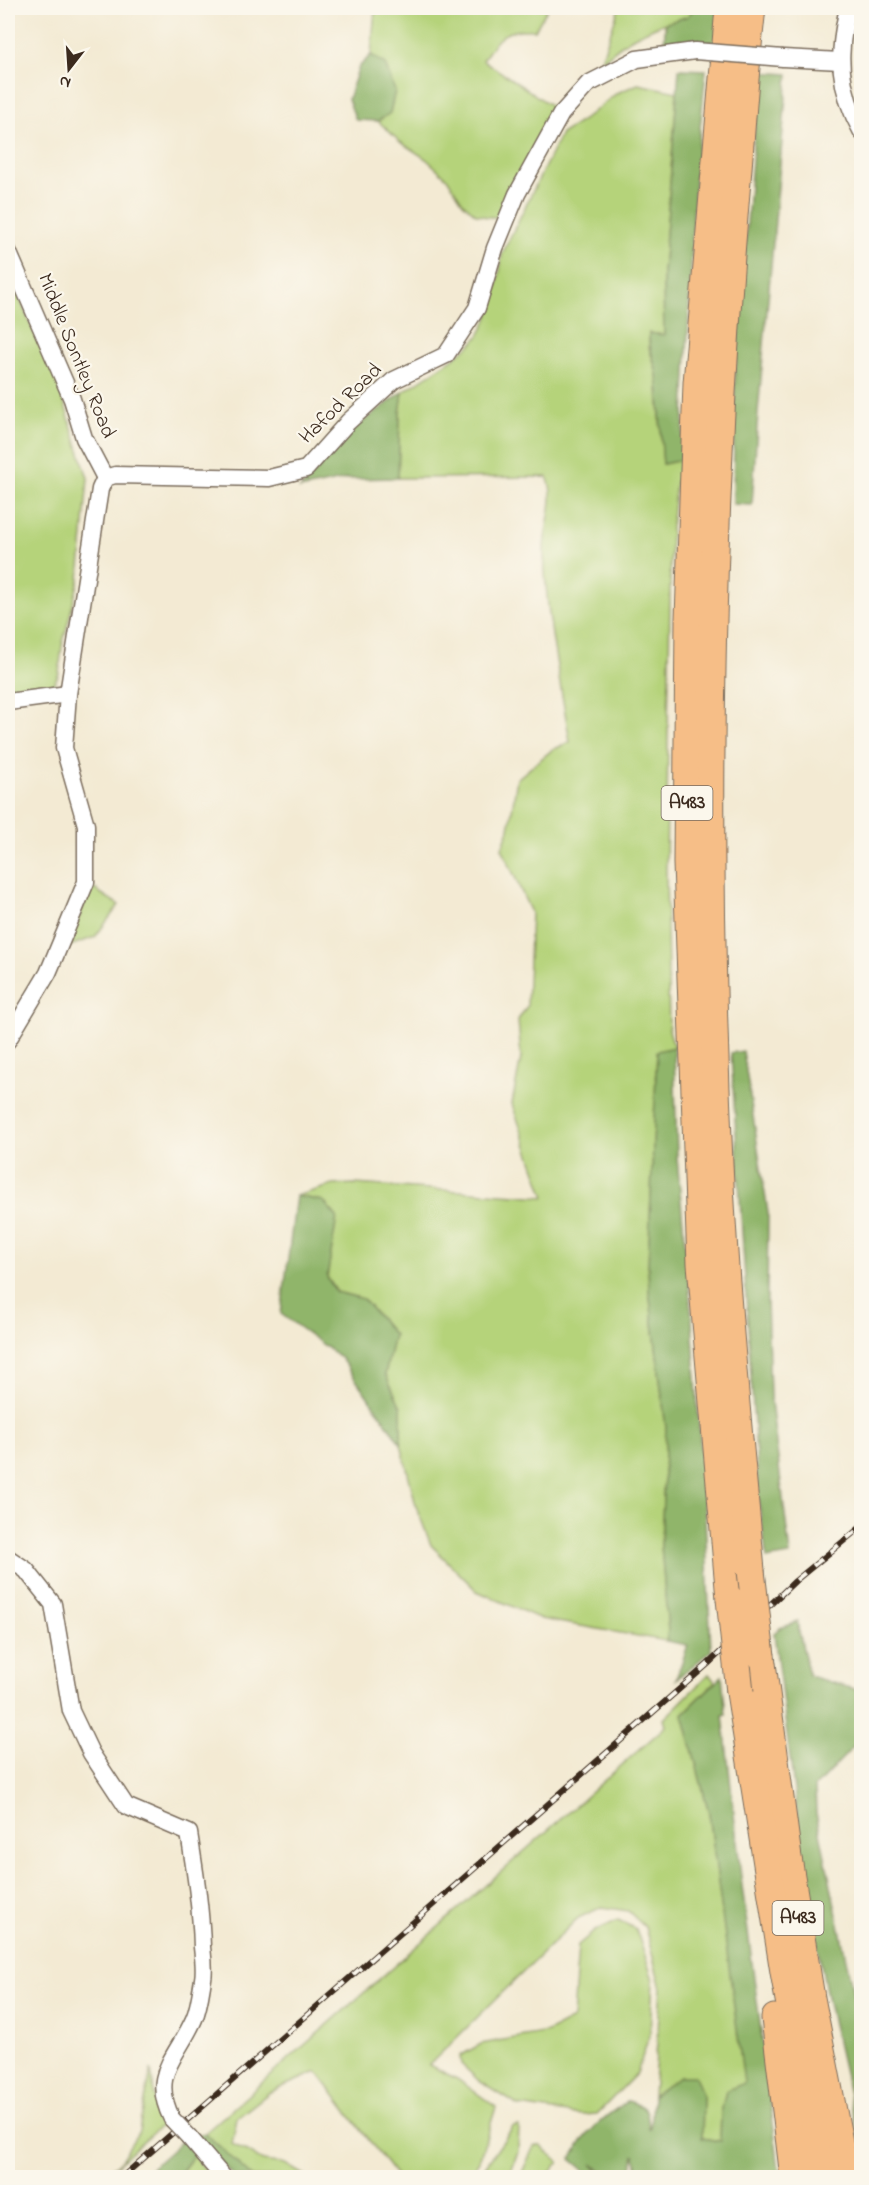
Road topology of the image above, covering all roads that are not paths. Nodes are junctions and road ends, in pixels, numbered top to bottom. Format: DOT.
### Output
graph roads {
  1 [pos="729,8"];
  2 [pos="752,8"];
  3 [pos="848,8"];
  4 [pos="840,61"];
  5 [pos="861,132"];
  6 [pos="8,251"];
  7 [pos="105,478"];
  8 [pos="68,694"];
  9 [pos="8,702"];
  10 [pos="8,1040"];
  11 [pos="8,1558"];
  12 [pos="753,1784"];
  13 [pos="811,1998"];
  14 [pos="224,2178"];
  15 [pos="794,2178"];
  16 [pos="821,2178"];
  17 [pos="846,2178"];
  18 [pos="860,2178"];
  1 -- 12 [label="highway, A483, bridge"];
  2 -- 13 [label="highway, A483, bridge"];
  3 -- 4 [label="street"];
  4 -- 5 [label="street"];
  4 -- 7 [label="street, Hafod Road, bridge"];
  6 -- 7 [label="street, Middle Sontley Road"];
  7 -- 8 [label="street"];
  8 -- 9 [label="street"];
  8 -- 10 [label="street"];
  11 -- 14 [label="street, bridge"];
  12 -- 15 [label="highway"];
  12 -- 16 [label="highway, A483"];
  13 -- 17 [label="highway, A483"];
  13 -- 18 [label="highway"];
}
